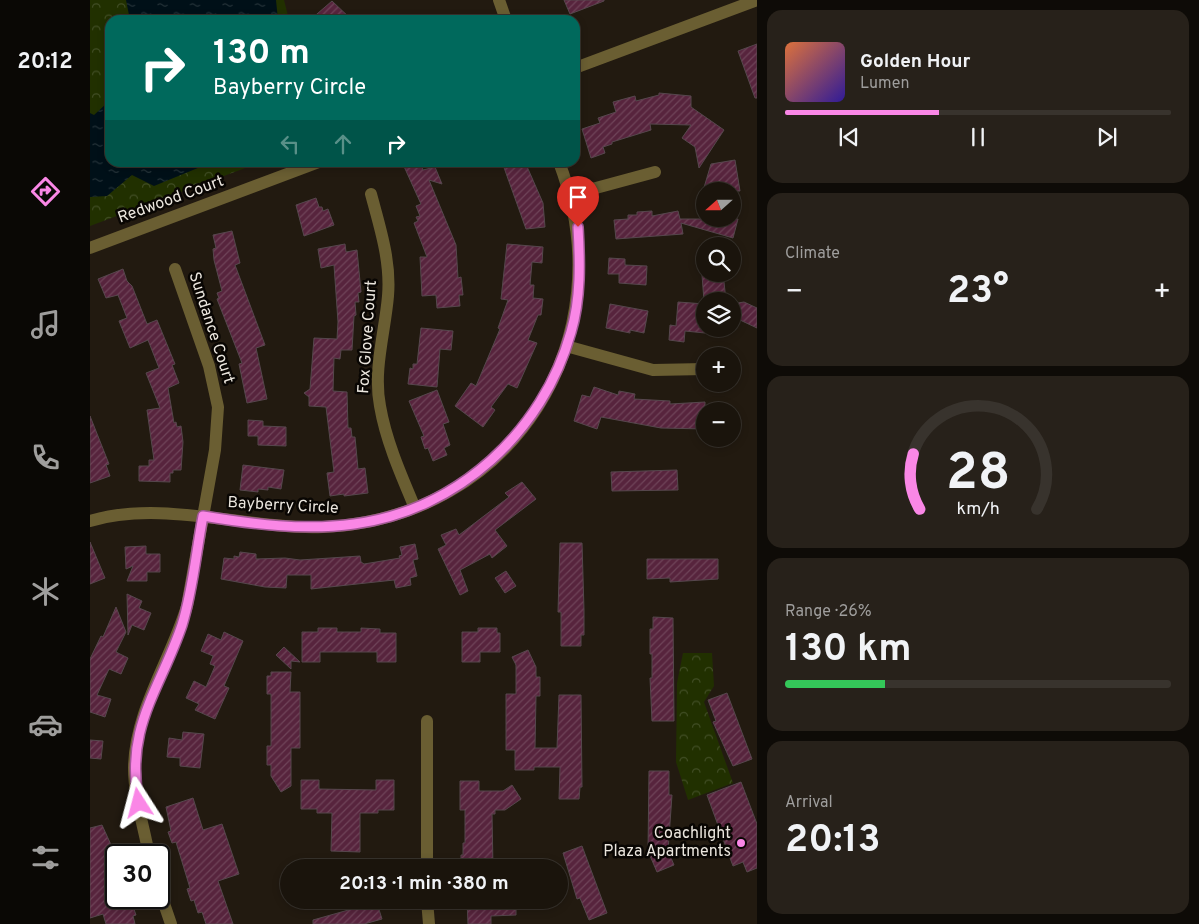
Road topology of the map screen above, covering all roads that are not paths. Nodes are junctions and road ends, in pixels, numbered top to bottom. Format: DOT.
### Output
graph roads {
  1 [pos="499,0"];
  2 [pos="756,0"];
  3 [pos="504,15"];
  4 [pos="580,66"];
  5 [pos="306,167"];
  6 [pos="561,167"];
  7 [pos="655,172"];
  8 [pos="371,194"];
  9 [pos="570,195"];
  10 [pos="90,248"];
  11 [pos="175,269"];
  12 [pos="566,346"];
  13 [pos="696,369"];
  14 [pos="415,508"];
  15 [pos="203,516"];
  16 [pos="90,521"];
  17 [pos="427,721"];
  18 [pos="147,844"];
  19 [pos="427,859"];
  20 [pos="166,909"];
  21 [pos="428,909"];
  22 [pos="171,924"];
  23 [pos="429,924"];
  1 -- 3 [label="street"];
  2 -- 4 [label="street"];
  5 -- 10 [label="street, Redwood Court"];
  6 -- 9 [label="street, Bayberry Circle"];
  7 -- 9 [label="street"];
  8 -- 14 [label="street, Fox Glove Court"];
  9 -- 12 [label="street, Bayberry Circle"];
  11 -- 15 [label="street, Sundance Court"];
  12 -- 13 [label="street"];
  12 -- 14 [label="street, Bayberry Circle"];
  14 -- 15 [label="street, Bayberry Circle"];
  15 -- 16 [label="street, Bayberry Circle"];
  15 -- 18 [label="street, Sundance Court"];
  17 -- 19 [label="street"];
  20 -- 22 [label="street"];
  21 -- 23 [label="street"];
}
